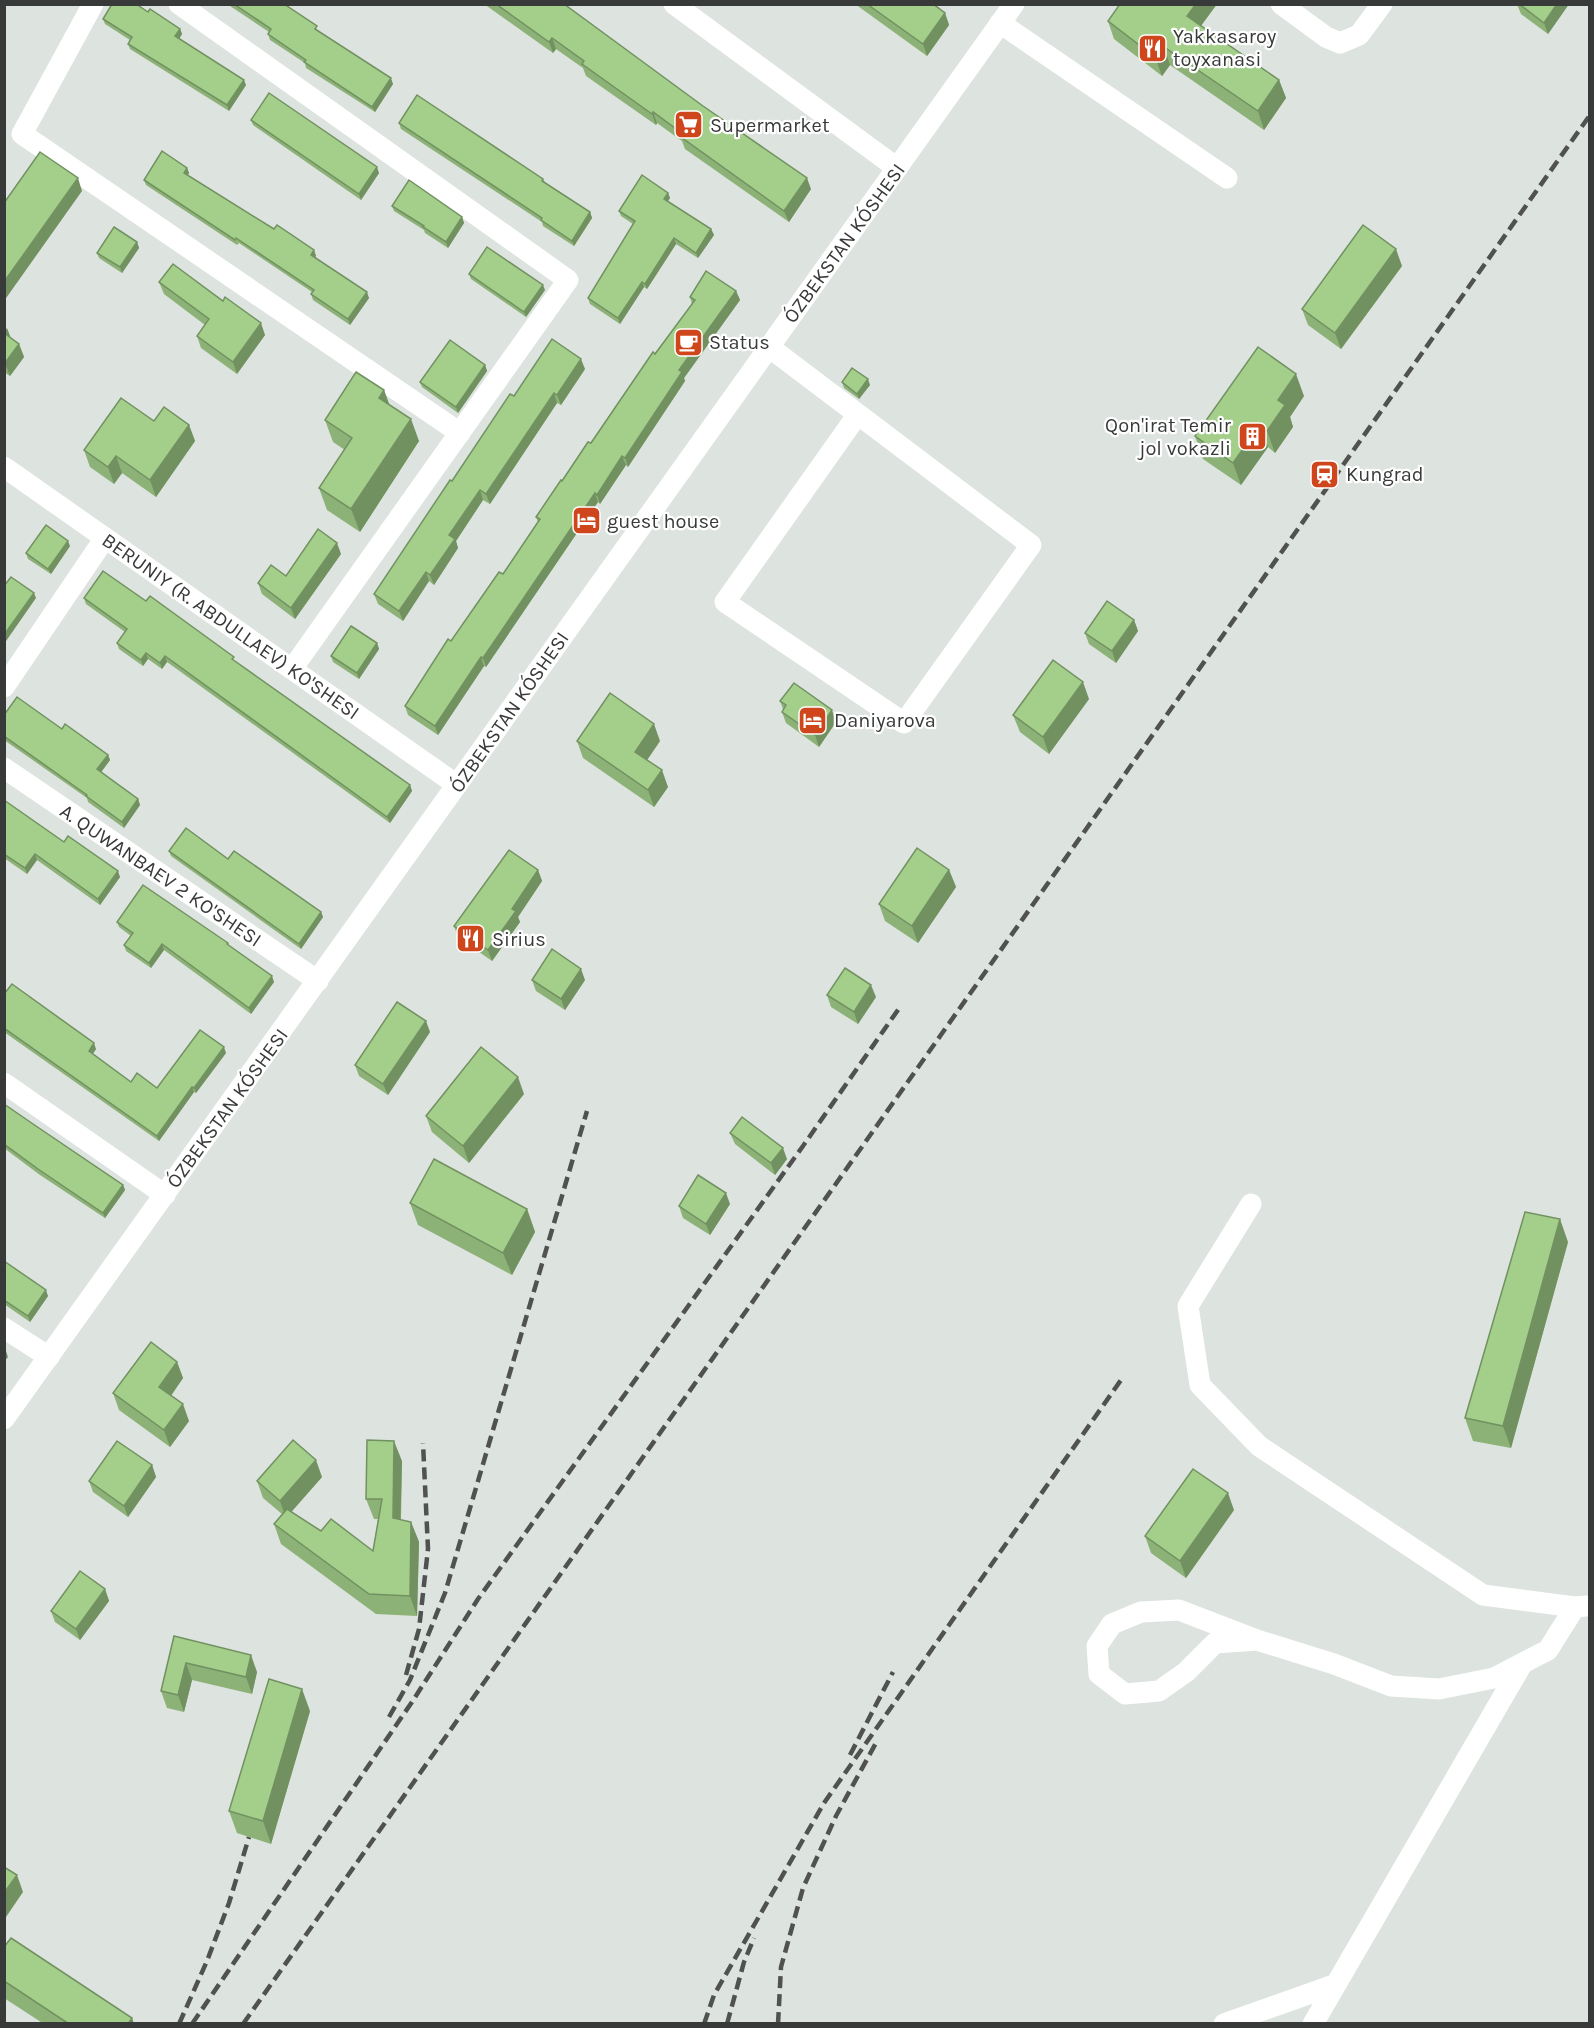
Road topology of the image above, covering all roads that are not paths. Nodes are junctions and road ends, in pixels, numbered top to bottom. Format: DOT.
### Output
graph roads {
  1 [pos="93,4"];
  2 [pos="178,4"];
  3 [pos="674,4"];
  4 [pos="1014,4"];
  5 [pos="1281,4"];
  6 [pos="1382,4"];
  7 [pos="1000,23"];
  8 [pos="897,168"];
  9 [pos="1227,178"];
  10 [pos="769,347"];
  11 [pos="858,414"];
  12 [pos="460,433"];
  13 [pos="4,467"];
  14 [pos="105,538"];
  15 [pos="292,669"];
  16 [pos="4,687"];
  17 [pos="4,768"];
  18 [pos="457,785"];
  19 [pos="318,981"];
  20 [pos="4,1083"];
  21 [pos="165,1195"];
  22 [pos="1251,1204"];
  23 [pos="4,1328"];
  24 [pos="49,1357"];
  25 [pos="4,1419"];
  26 [pos="1582,1607"];
  27 [pos="1257,1640"];
  28 [pos="1523,1663"];
  29 [pos="1334,1985"];
  30 [pos="1224,2024"];
  31 [pos="1313,2024"];
  1 -- 12 [label="street"];
  2 -- 12 [label="street"];
  3 -- 8 [label="street"];
  4 -- 7 [label="street, ÓZBEKSTAN KÓSHESI"];
  5 -- 6 [label="street"];
  7 -- 8 [label="street, ÓZBEKSTAN KÓSHESI"];
  7 -- 9 [label="street"];
  8 -- 10 [label="street, ÓZBEKSTAN KÓSHESI"];
  10 -- 11 [label="street"];
  10 -- 18 [label="street, ÓZBEKSTAN KÓSHESI"];
  11 -- 11 [label="street"];
  12 -- 15 [label="street"];
  13 -- 14 [label="street, BERUNIY (R. ABDULLAEV) KO'SHESI"];
  14 -- 15 [label="street, BERUNIY (R. ABDULLAEV) KO'SHESI"];
  14 -- 16 [label="street"];
  15 -- 18 [label="street, BERUNIY (R. ABDULLAEV) KO'SHESI"];
  17 -- 19 [label="street, A. QUWANBAEV 2 KO'SHESI"];
  18 -- 19 [label="street, ÓZBEKSTAN KÓSHESI"];
  19 -- 21 [label="street, ÓZBEKSTAN KÓSHESI"];
  20 -- 21 [label="street"];
  21 -- 24 [label="street, ÓZBEKSTAN KÓSHESI"];
  22 -- 26 [label="street"];
  23 -- 24 [label="street"];
  24 -- 25 [label="street, ÓZBEKSTAN KÓSHESI"];
  26 -- 28 [label="street"];
  27 -- 27 [label="street"];
  27 -- 28 [label="street"];
  28 -- 29 [label="street"];
  29 -- 30 [label="street"];
  29 -- 31 [label="street"];
}
